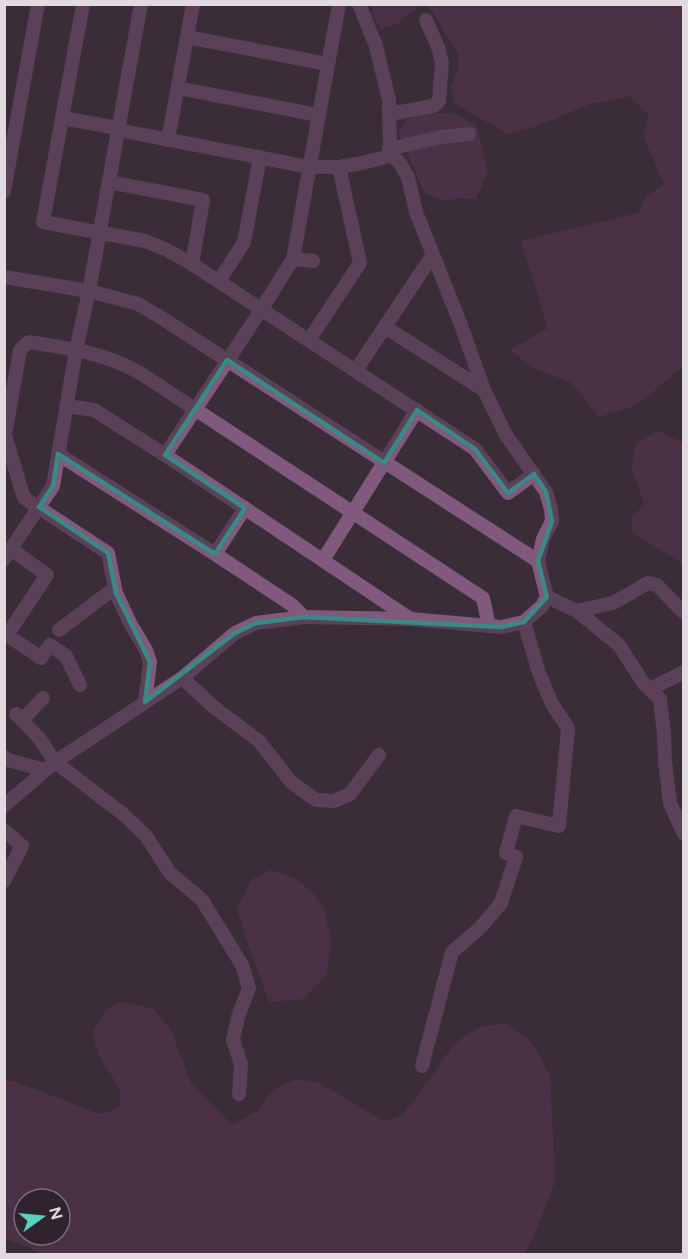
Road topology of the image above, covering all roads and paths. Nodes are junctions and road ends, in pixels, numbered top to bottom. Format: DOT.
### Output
graph roads {
  1 [pos="38,4"];
  2 [pos="82,4"];
  3 [pos="141,4"];
  4 [pos="193,4"];
  5 [pos="339,4"];
  6 [pos="359,4"];
  7 [pos="426,20"];
  8 [pos="187,37"];
  9 [pos="328,64"];
  10 [pos="178,88"];
  11 [pos="389,114"];
  12 [pos="318,115"];
  13 [pos="62,118"];
  14 [pos="118,129"];
  15 [pos="469,134"];
  16 [pos="168,140"];
  17 [pos="389,152"];
  18 [pos="260,157"];
  19 [pos="309,166"];
  20 [pos="339,167"];
  21 [pos="109,182"];
  22 [pos="4,191"];
  23 [pos="100,232"];
  24 [pos="432,256"];
  25 [pos="293,259"];
  26 [pos="313,261"];
  27 [pos="192,264"];
  28 [pos="4,277"];
  29 [pos="219,281"];
  30 [pos="89,291"];
  31 [pos="261,310"];
  32 [pos="385,327"];
  33 [pos="309,340"];
  34 [pos="76,350"];
  35 [pos="227,360"];
  36 [pos="356,370"];
  37 [pos="484,390"];
  38 [pos="67,406"];
  39 [pos="194,410"];
  40 [pos="417,411"];
  41 [pos="58,454"];
  42 [pos="165,455"];
  43 [pos="384,463"];
  44 [pos="534,474"];
  45 [pos="39,507"];
  46 [pos="244,508"];
  47 [pos="353,512"];
  48 [pos="8,554"];
  49 [pos="215,554"];
  50 [pos="323,560"];
  51 [pos="538,561"];
  52 [pos="116,593"];
  53 [pos="547,597"];
  54 [pos="577,611"];
  55 [pos="684,613"];
  56 [pos="304,617"];
  57 [pos="410,619"];
  58 [pos="524,622"];
  59 [pos="489,626"];
  60 [pos="59,630"];
  61 [pos="6,634"];
  62 [pos="684,672"];
  63 [pos="182,678"];
  64 [pos="80,685"];
  65 [pos="650,689"];
  66 [pos="43,698"];
  67 [pos="145,702"];
  68 [pos="379,755"];
  69 [pos="4,757"];
  70 [pos="50,766"];
  71 [pos="4,806"];
  72 [pos="4,830"];
  73 [pos="684,834"];
  74 [pos="4,881"];
  75 [pos="422,1066"];
  76 [pos="239,1095"];
  1 -- 22 [label="street"];
  2 -- 13 [label="street"];
  3 -- 14 [label="street"];
  4 -- 8 [label="street"];
  5 -- 9 [label="street"];
  6 -- 11 [label="street"];
  7 -- 11 [label="street"];
  8 -- 9 [label="street"];
  8 -- 10 [label="street"];
  9 -- 12 [label="street"];
  10 -- 12 [label="street"];
  10 -- 16 [label="street"];
  11 -- 17 [label="street"];
  12 -- 19 [label="street"];
  13 -- 14 [label="street"];
  13 -- 23 [label="street"];
  14 -- 16 [label="street"];
  14 -- 21 [label="street"];
  15 -- 17 [label="street"];
  16 -- 18 [label="street"];
  17 -- 20 [label="street"];
  17 -- 24 [label="street"];
  18 -- 19 [label="street"];
  18 -- 29 [label="street"];
  19 -- 20 [label="street"];
  19 -- 25 [label="street"];
  20 -- 33 [label="street"];
  21 -- 23 [label="street"];
  21 -- 27 [label="street"];
  23 -- 27 [label="street"];
  23 -- 30 [label="street"];
  24 -- 32 [label="street"];
  24 -- 37 [label="street"];
  25 -- 26 [label="street"];
  25 -- 31 [label="street"];
  27 -- 29 [label="street"];
  28 -- 30 [label="street"];
  29 -- 31 [label="street"];
  30 -- 34 [label="street"];
  30 -- 35 [label="street"];
  31 -- 33 [label="street"];
  31 -- 35 [label="street"];
  32 -- 36 [label="street"];
  32 -- 37 [label="street"];
  33 -- 36 [label="street"];
  34 -- 38 [label="street"];
  34 -- 39 [label="street"];
  34 -- 45 [label="street"];
  35 -- 39 [label="street"];
  35 -- 43 [label="street"];
  36 -- 40 [label="street"];
  37 -- 44 [label="street"];
  38 -- 41 [label="street"];
  38 -- 42 [label="street"];
  39 -- 42 [label="street"];
  39 -- 47 [label="street"];
  40 -- 43 [label="street"];
  40 -- 44 [label="street"];
  41 -- 45 [label="street"];
  41 -- 49 [label="street"];
  42 -- 46 [label="street"];
  43 -- 47 [label="street"];
  43 -- 51 [label="street"];
  44 -- 51 [label="street"];
  45 -- 48 [label="street"];
  45 -- 52 [label="street"];
  46 -- 49 [label="street"];
  46 -- 50 [label="street"];
  47 -- 50 [label="street"];
  47 -- 59 [label="street"];
  48 -- 61 [label="street"];
  49 -- 56 [label="street"];
  50 -- 57 [label="street"];
  51 -- 53 [label="street"];
  52 -- 60 [label="street"];
  52 -- 67 [label="street"];
  53 -- 54 [label="street"];
  53 -- 58 [label="street"];
  54 -- 55 [label="street"];
  54 -- 65 [label="street"];
  56 -- 57 [label="street"];
  56 -- 63 [label="street"];
  57 -- 59 [label="street"];
  58 -- 59 [label="street"];
  58 -- 75 [label="street"];
  61 -- 64 [label="street"];
  62 -- 65 [label="street"];
  63 -- 67 [label="street"];
  63 -- 68 [label="street"];
  65 -- 73 [label="street"];
  66 -- 70 [label="street"];
  67 -- 70 [label="street"];
  69 -- 70 [label="street"];
  70 -- 71 [label="street"];
  70 -- 76 [label="street"];
  72 -- 74 [label="street"];
}
